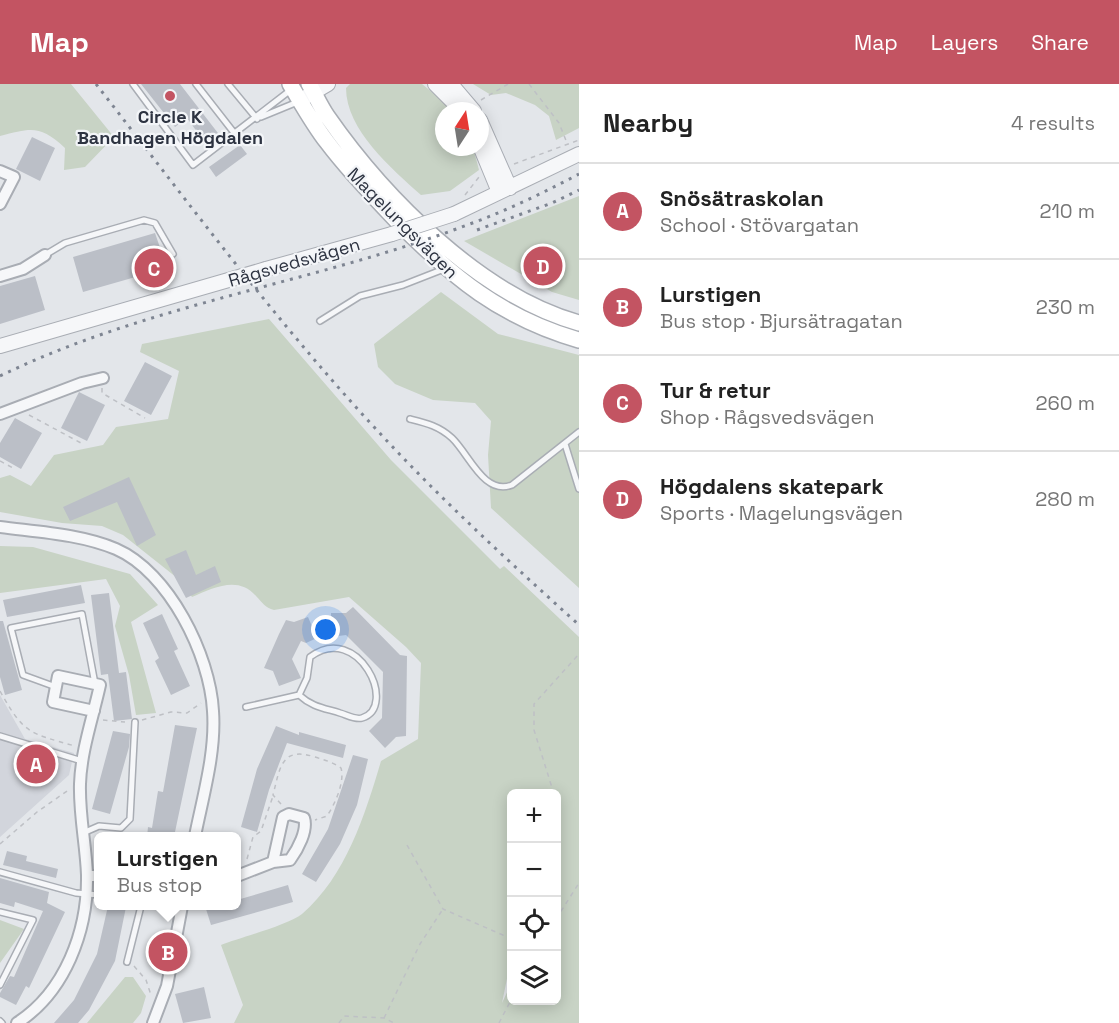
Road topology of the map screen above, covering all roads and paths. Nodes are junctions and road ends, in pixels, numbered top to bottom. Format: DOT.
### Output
graph roads {
  1 [pos="133,84"];
  2 [pos="196,84"];
  3 [pos="228,84"];
  4 [pos="328,84"];
  5 [pos="435,84"];
  6 [pos="451,84"];
  7 [pos="508,84"];
  8 [pos="530,84"];
  9 [pos="312,88"];
  10 [pos="296,89"];
  11 [pos="453,102"];
  12 [pos="472,102"];
  13 [pos="483,102"];
  14 [pos="257,118"];
  15 [pos="235,134"];
  16 [pos="579,140"];
  17 [pos="567,144"];
  18 [pos="489,149"];
  19 [pos="579,154"];
  20 [pos="487,156"];
  21 [pos="495,169"];
  22 [pos="0,171"];
  23 [pos="504,190"];
  24 [pos="462,199"];
  25 [pos="0,204"];
  26 [pos="173,254"];
  27 [pos="45,255"];
  28 [pos="445,268"];
  29 [pos="155,272"];
  30 [pos="0,276"];
  31 [pos="160,291"];
  32 [pos="320,321"];
  33 [pos="579,323"];
  34 [pos="579,340"];
  35 [pos="0,346"];
  36 [pos="103,378"];
  37 [pos="21,406"];
  38 [pos="0,414"];
  39 [pos="145,418"];
  40 [pos="410,419"];
  41 [pos="579,432"];
  42 [pos="81,442"];
  43 [pos="565,444"];
  44 [pos="0,461"];
  45 [pos="13,468"];
  46 [pos="579,489"];
  47 [pos="0,527"];
  48 [pos="579,654"];
  49 [pos="95,684"];
  50 [pos="56,687"];
  51 [pos="0,691"];
  52 [pos="299,695"];
  53 [pos="202,702"];
  54 [pos="246,707"];
  55 [pos="94,711"];
  56 [pos="171,712"];
  57 [pos="135,722"];
  58 [pos="0,736"];
  59 [pos="77,747"];
  60 [pos="82,761"];
  61 [pos="71,788"];
  62 [pos="552,789"];
  63 [pos="273,795"];
  64 [pos="281,804"];
  65 [pos="314,820"];
  66 [pos="196,832"];
  67 [pos="81,834"];
  68 [pos="0,844"];
  69 [pos="407,845"];
  70 [pos="247,861"];
  71 [pos="273,862"];
  72 [pos="0,872"];
  73 [pos="241,874"];
  74 [pos="87,876"];
  75 [pos="94,876"];
  76 [pos="579,883"];
  77 [pos="86,893"];
  78 [pos="94,894"];
  79 [pos="443,909"];
  80 [pos="140,910"];
  81 [pos="181,910"];
  82 [pos="0,912"];
  83 [pos="561,912"];
  84 [pos="507,937"];
  85 [pos="127,962"];
  86 [pos="0,985"];
  87 [pos="152,999"];
  88 [pos="508,1005"];
  89 [pos="384,1018"];
  90 [pos="17,1023"];
  91 [pos="153,1023"];
  92 [pos="339,1023"];
  93 [pos="394,1023"];
  94 [pos="499,1023"];
  1 -- 15 [label="lane"];
  2 -- 15 [label="lane"];
  3 -- 14 [label="lane"];
  4 -- 9 [label="street"];
  5 -- 11 [label="street"];
  6 -- 12 [label="street"];
  7 -- 13 [label="path"];
  8 -- 17 [label="path"];
  9 -- 10 [label="street"];
  9 -- 33 [label="main road, Magelungsvägen"];
  10 -- 14 [label="lane"];
  10 -- 14 [label="lane"];
  10 -- 28 [label="main road, Magelungsvägen"];
  14 -- 15 [label="lane"];
  16 -- 17 [label="path"];
  17 -- 21 [label="path"];
  18 -- 21 [label="street"];
  19 -- 23 [label="street, Rågsvedsvägen"];
  20 -- 21 [label="street"];
  21 -- 23 [label="street"];
  21 -- 24 [label="path"];
  22 -- 25 [label="street"];
  23 -- 35 [label="street, Rågsvedsvägen, bridge"];
  26 -- 27 [label="lane"];
  27 -- 30 [label="street"];
  28 -- 32 [label="lane"];
  28 -- 34 [label="main road, Magelungsvägen"];
  29 -- 31 [label="path"];
  36 -- 37 [label="street"];
  36 -- 39 [label="path"];
  37 -- 38 [label="street"];
  37 -- 42 [label="path"];
  40 -- 43 [label="lane"];
  41 -- 43 [label="lane"];
  43 -- 46 [label="lane"];
  44 -- 45 [label="path"];
  47 -- 66 [label="street"];
  48 -- 62 [label="path"];
  49 -- 50 [label="street"];
  49 -- 50 [label="lane"];
  49 -- 55 [label="street"];
  50 -- 55 [label="street"];
  51 -- 59 [label="path"];
  52 -- 52 [label="lane"];
  52 -- 54 [label="lane"];
  53 -- 56 [label="path"];
  55 -- 60 [label="street"];
  57 -- 67 [label="lane"];
  58 -- 60 [label="lane"];
  60 -- 67 [label="street"];
  61 -- 68 [label="path"];
  63 -- 64 [label="path"];
  63 -- 65 [label="path"];
  63 -- 70 [label="path"];
  67 -- 74 [label="street"];
  69 -- 79 [label="path"];
  71 -- 73 [label="street"];
  72 -- 77 [label="lane"];
  74 -- 75 [label="street"];
  74 -- 77 [label="street"];
  76 -- 83 [label="path"];
  77 -- 78 [label="lane"];
  77 -- 90 [label="street"];
  79 -- 84 [label="path"];
  79 -- 89 [label="path"];
  80 -- 85 [label="lane"];
  81 -- 91 [label="street"];
  82 -- 86 [label="lane"];
  85 -- 87 [label="path"];
  88 -- 94 [label="path"];
  89 -- 92 [label="path"];
  89 -- 93 [label="path"];
}
